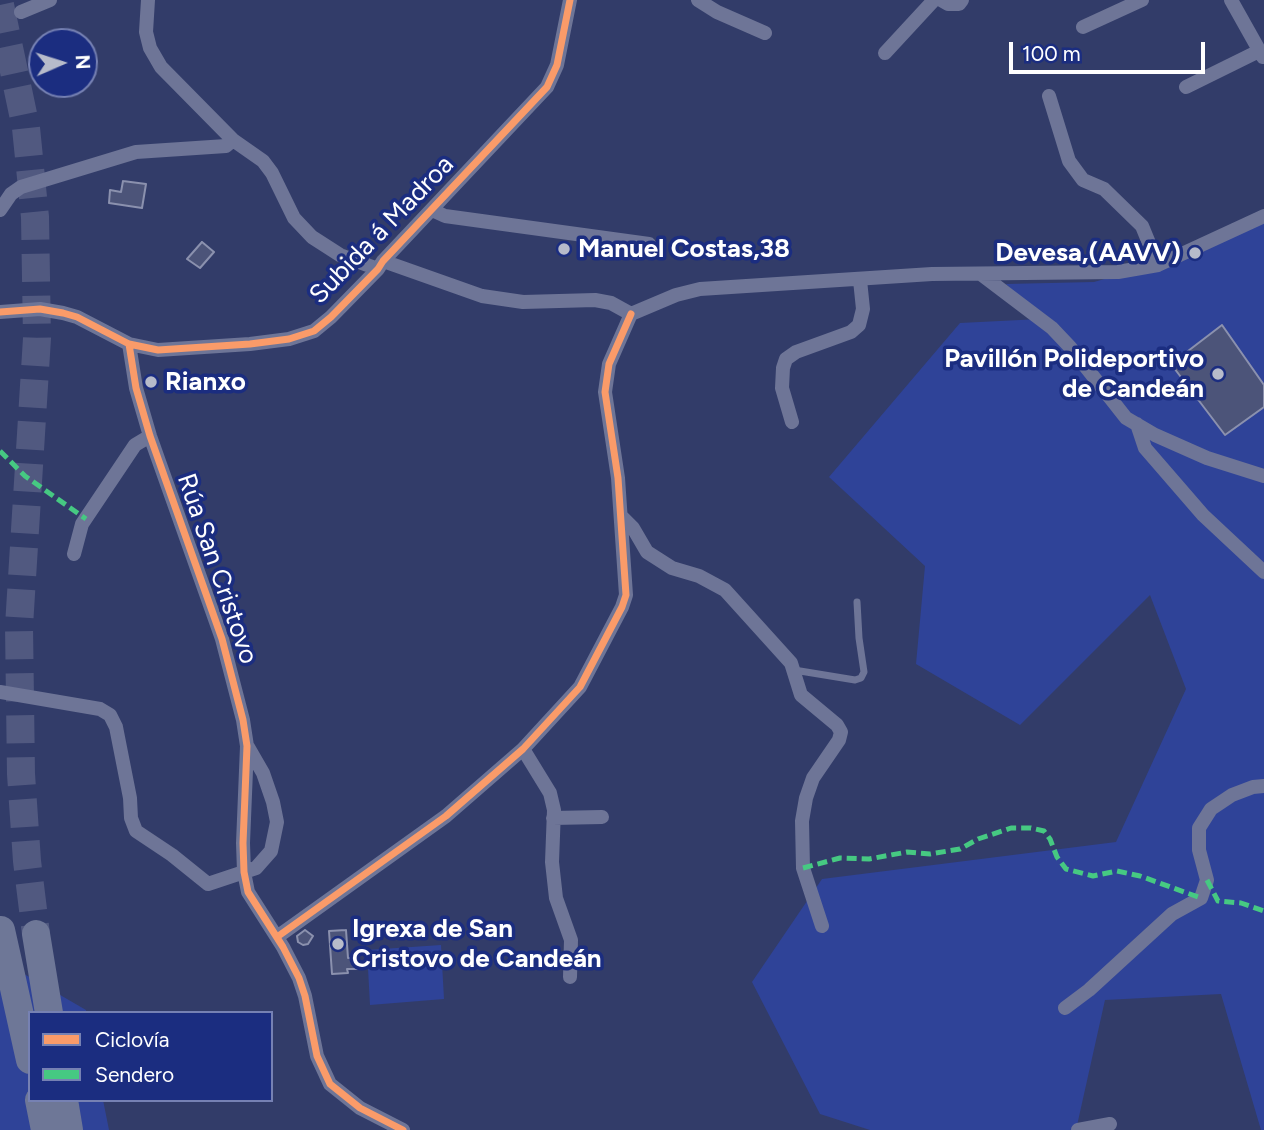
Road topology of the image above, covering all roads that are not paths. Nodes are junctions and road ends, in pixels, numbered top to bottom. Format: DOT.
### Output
graph roads {
  1 [pos="50,0"];
  2 [pos="148,0"];
  3 [pos="570,0"];
  4 [pos="698,0"];
  5 [pos="934,0"];
  6 [pos="941,0"];
  7 [pos="962,0"];
  8 [pos="1142,0"];
  9 [pos="1231,0"];
  10 [pos="21,12"];
  11 [pos="1083,27"];
  12 [pos="765,33"];
  13 [pos="886,54"];
  14 [pos="1262,55"];
  15 [pos="1186,87"];
  16 [pos="1049,96"];
  17 [pos="233,140"];
  18 [pos="0,209"];
  19 [pos="432,210"];
  20 [pos="1264,216"];
  21 [pos="649,244"];
  22 [pos="381,265"];
  23 [pos="1158,265"];
  24 [pos="982,275"];
  25 [pos="860,279"];
  26 [pos="0,312"];
  27 [pos="631,314"];
  28 [pos="129,344"];
  29 [pos="792,422"];
  30 [pos="1137,424"];
  31 [pos="150,436"];
  32 [pos="1264,476"];
  33 [pos="621,516"];
  34 [pos="74,554"];
  35 [pos="1264,572"];
  36 [pos="857,602"];
  37 [pos="793,669"];
  38 [pos="0,692"];
  39 [pos="247,746"];
  40 [pos="523,749"];
  41 [pos="1264,786"];
  42 [pos="602,817"];
  43 [pos="553,818"];
  44 [pos="244,872"];
  45 [pos="822,926"];
  46 [pos="1,930"];
  47 [pos="36,934"];
  48 [pos="277,937"];
  49 [pos="570,976"];
  50 [pos="1065,1008"];
  51 [pos="49,1011"];
  52 [pos="28,1051"];
  53 [pos="39,1102"];
  54 [pos="64,1102"];
  55 [pos="1110,1124"];
  56 [pos="45,1130"];
  57 [pos="69,1130"];
  58 [pos="403,1130"];
  59 [pos="1078,1130"];
  1 -- 10 [label="street"];
  2 -- 17 [label="street"];
  3 -- 19 [label="street, Subida á Madroa"];
  4 -- 12 [label="street"];
  5 -- 13 [label="street"];
  6 -- 7 [label="street"];
  8 -- 11 [label="street"];
  9 -- 14 [label="street"];
  14 -- 15 [label="street"];
  16 -- 23 [label="street"];
  17 -- 18 [label="street"];
  17 -- 22 [label="street"];
  19 -- 21 [label="street, Subida á Madroa"];
  19 -- 22 [label="street, Subida á Madroa"];
  20 -- 23 [label="street"];
  22 -- 27 [label="street"];
  22 -- 28 [label="street, Subida á Madroa"];
  23 -- 24 [label="street"];
  24 -- 25 [label="street"];
  24 -- 30 [label="street"];
  25 -- 27 [label="street"];
  25 -- 29 [label="street"];
  26 -- 28 [label="street"];
  27 -- 33 [label="street"];
  28 -- 31 [label="street, Rúa San Cristovo"];
  30 -- 32 [label="street"];
  30 -- 35 [label="street"];
  31 -- 34 [label="street"];
  31 -- 39 [label="street, Rúa San Cristovo"];
  33 -- 37 [label="street"];
  33 -- 40 [label="street"];
  36 -- 37 [label="lane"];
  37 -- 45 [label="street"];
  38 -- 44 [label="street"];
  39 -- 44 [label="street, Rúa San Cristovo"];
  39 -- 44 [label="street, Rúa San Cristovo"];
  40 -- 43 [label="street"];
  40 -- 48 [label="street"];
  41 -- 50 [label="street"];
  42 -- 43 [label="street"];
  43 -- 49 [label="street"];
  44 -- 48 [label="street, Rúa San Cristovo"];
  46 -- 52 [label="highway"];
  47 -- 51 [label="highway"];
  48 -- 58 [label="street, Rúa San Cristovo"];
  53 -- 56 [label="highway"];
  54 -- 57 [label="highway"];
  55 -- 59 [label="street"];
}
